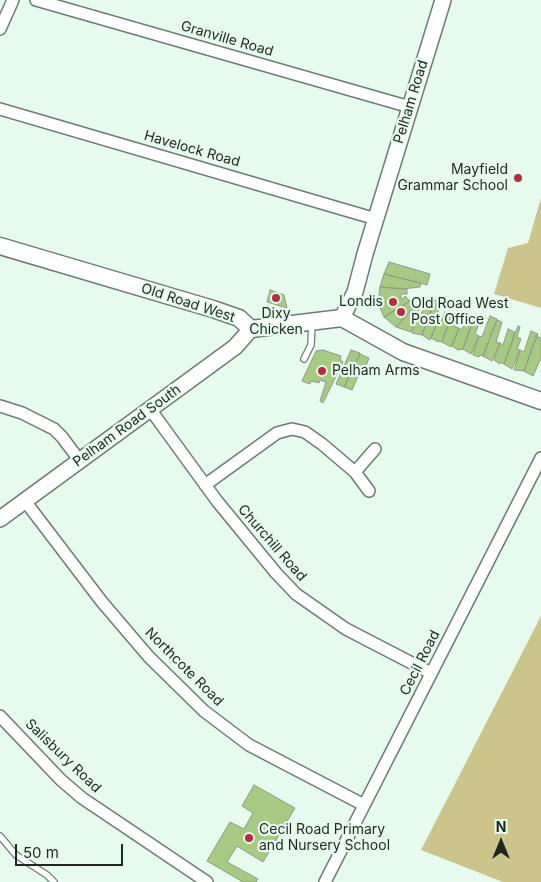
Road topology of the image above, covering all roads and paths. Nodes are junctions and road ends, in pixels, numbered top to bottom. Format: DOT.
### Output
graph roads {
  1 [pos="13,0"];
  2 [pos="36,0"];
  3 [pos="443,0"];
  4 [pos="0,28"];
  5 [pos="410,107"];
  6 [pos="0,109"];
  7 [pos="376,219"];
  8 [pos="0,246"];
  9 [pos="342,318"];
  10 [pos="312,323"];
  11 [pos="251,329"];
  12 [pos="304,359"];
  13 [pos="541,401"];
  14 [pos="0,406"];
  15 [pos="150,409"];
  16 [pos="375,449"];
  17 [pos="541,458"];
  18 [pos="80,460"];
  19 [pos="355,472"];
  20 [pos="205,485"];
  21 [pos="369,491"];
  22 [pos="25,501"];
  23 [pos="0,519"];
  24 [pos="432,673"];
  25 [pos="0,716"];
  26 [pos="364,805"];
  27 [pos="0,836"];
  28 [pos="54,882"];
  29 [pos="207,882"];
  30 [pos="325,882"];
  1 -- 4 [label="street"];
  2 -- 5 [label="street, Granville Road"];
  3 -- 5 [label="street, Pelham Road"];
  5 -- 7 [label="street, Pelham Road"];
  6 -- 7 [label="street, Havelock Road"];
  7 -- 9 [label="street, Pelham Road"];
  8 -- 11 [label="main road, Old Road West"];
  9 -- 10 [label="main road, Old Road West"];
  9 -- 13 [label="main road"];
  10 -- 11 [label="main road, Old Road West"];
  10 -- 12 [label="lane"];
  11 -- 15 [label="street, Pelham Road South"];
  14 -- 18 [label="street"];
  15 -- 18 [label="street, Pelham Road South"];
  15 -- 20 [label="street, Churchill Road"];
  16 -- 19 [label="street"];
  17 -- 24 [label="street, Cecil Road"];
  18 -- 22 [label="street, Pelham Road South"];
  19 -- 20 [label="street"];
  19 -- 21 [label="street"];
  20 -- 24 [label="street, Churchill Road"];
  22 -- 23 [label="street, Pelham Road South"];
  22 -- 26 [label="street, Northcote Road"];
  24 -- 26 [label="street, Cecil Road"];
  25 -- 29 [label="street, Salisbury Road"];
  26 -- 30 [label="street, Cecil Road"];
  27 -- 28 [label="lane"];
}
